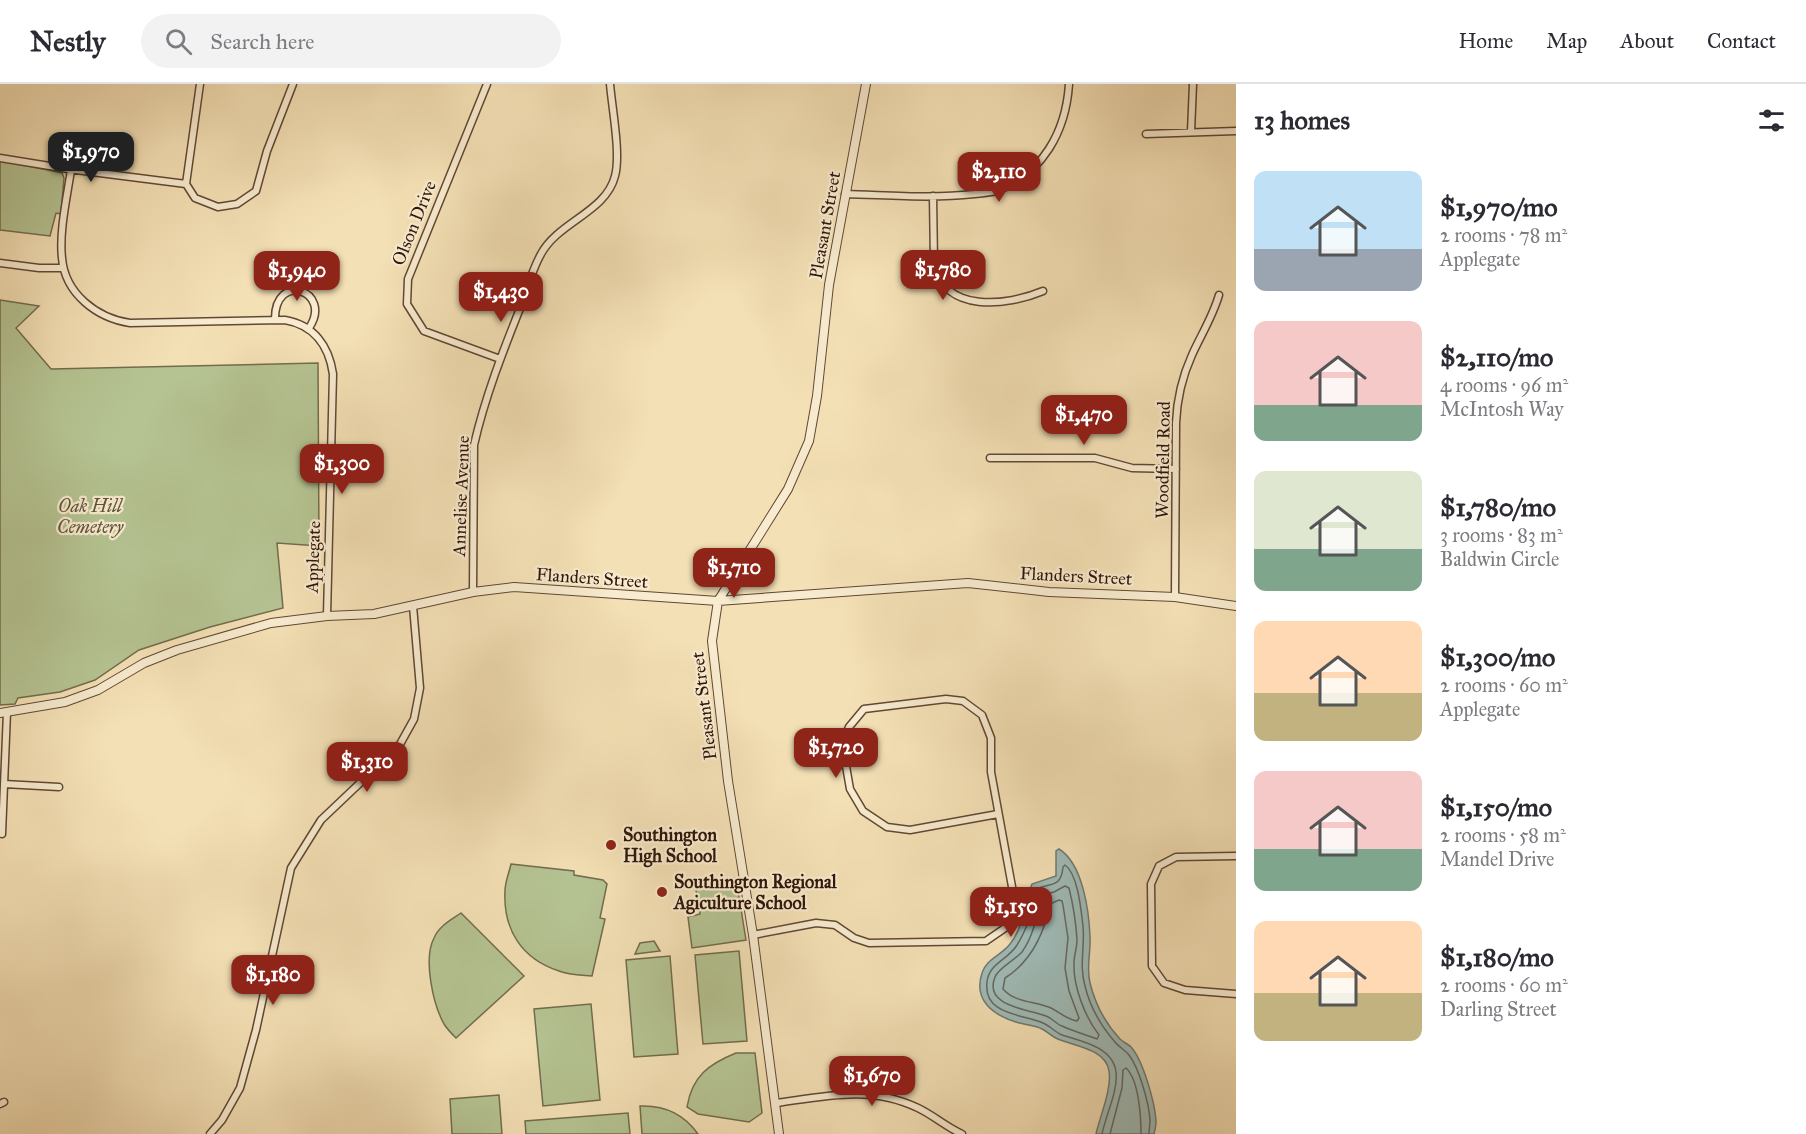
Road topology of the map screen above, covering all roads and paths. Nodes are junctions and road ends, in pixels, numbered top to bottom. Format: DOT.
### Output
graph roads {
  1 [pos="200,84"];
  2 [pos="293,84"];
  3 [pos="487,84"];
  4 [pos="610,84"];
  5 [pos="866,84"];
  6 [pos="1069,84"];
  7 [pos="1193,84"];
  8 [pos="1236,131"];
  9 [pos="1191,132"];
  10 [pos="1146,134"];
  11 [pos="0,158"];
  12 [pos="71,170"];
  13 [pos="186,184"];
  14 [pos="845,194"];
  15 [pos="933,196"];
  16 [pos="0,262"];
  17 [pos="63,268"];
  18 [pos="1043,291"];
  19 [pos="1219,295"];
  20 [pos="275,320"];
  21 [pos="309,328"];
  22 [pos="500,359"];
  23 [pos="990,458"];
  24 [pos="1176,469"];
  25 [pos="473,592"];
  26 [pos="1175,597"];
  27 [pos="718,601"];
  28 [pos="413,606"];
  29 [pos="1236,606"];
  30 [pos="327,616"];
  31 [pos="4,712"];
  32 [pos="4,784"];
  33 [pos="59,787"];
  34 [pos="998,814"];
  35 [pos="2,834"];
  36 [pos="1236,856"];
  37 [pos="753,935"];
  38 [pos="1236,994"];
  39 [pos="777,1103"];
  40 [pos="210,1134"];
  41 [pos="779,1134"];
  42 [pos="962,1134"];
  1 -- 13 [label="street"];
  2 -- 13 [label="street"];
  3 -- 22 [label="street, Olson Drive"];
  4 -- 22 [label="street, Annelise Avenue"];
  5 -- 14 [label="street, Pleasant Street"];
  6 -- 15 [label="street"];
  7 -- 9 [label="street"];
  8 -- 9 [label="street"];
  9 -- 10 [label="street"];
  11 -- 12 [label="street"];
  12 -- 13 [label="street"];
  12 -- 17 [label="street"];
  14 -- 15 [label="street"];
  14 -- 27 [label="street, Pleasant Street"];
  15 -- 18 [label="street"];
  16 -- 17 [label="street"];
  17 -- 20 [label="street"];
  19 -- 24 [label="street, Woodfield Road"];
  20 -- 21 [label="street"];
  20 -- 21 [label="street"];
  21 -- 30 [label="street, Applegate"];
  22 -- 25 [label="street, Annelise Avenue"];
  23 -- 24 [label="street"];
  24 -- 26 [label="street, Woodfield Road"];
  25 -- 27 [label="street, Flanders Street"];
  25 -- 28 [label="street, Flanders Street"];
  26 -- 27 [label="street, Flanders Street"];
  26 -- 29 [label="street, Flanders Street"];
  27 -- 37 [label="street, Pleasant Street"];
  28 -- 30 [label="street, Flanders Street"];
  28 -- 40 [label="street"];
  30 -- 31 [label="street, Flanders Street"];
  31 -- 32 [label="street"];
  32 -- 33 [label="street"];
  32 -- 35 [label="street"];
  34 -- 34 [label="street"];
  34 -- 37 [label="street"];
  36 -- 38 [label="street"];
  37 -- 39 [label="street, Pleasant Street"];
  39 -- 41 [label="street, Pleasant Street"];
  39 -- 42 [label="street"];
}
